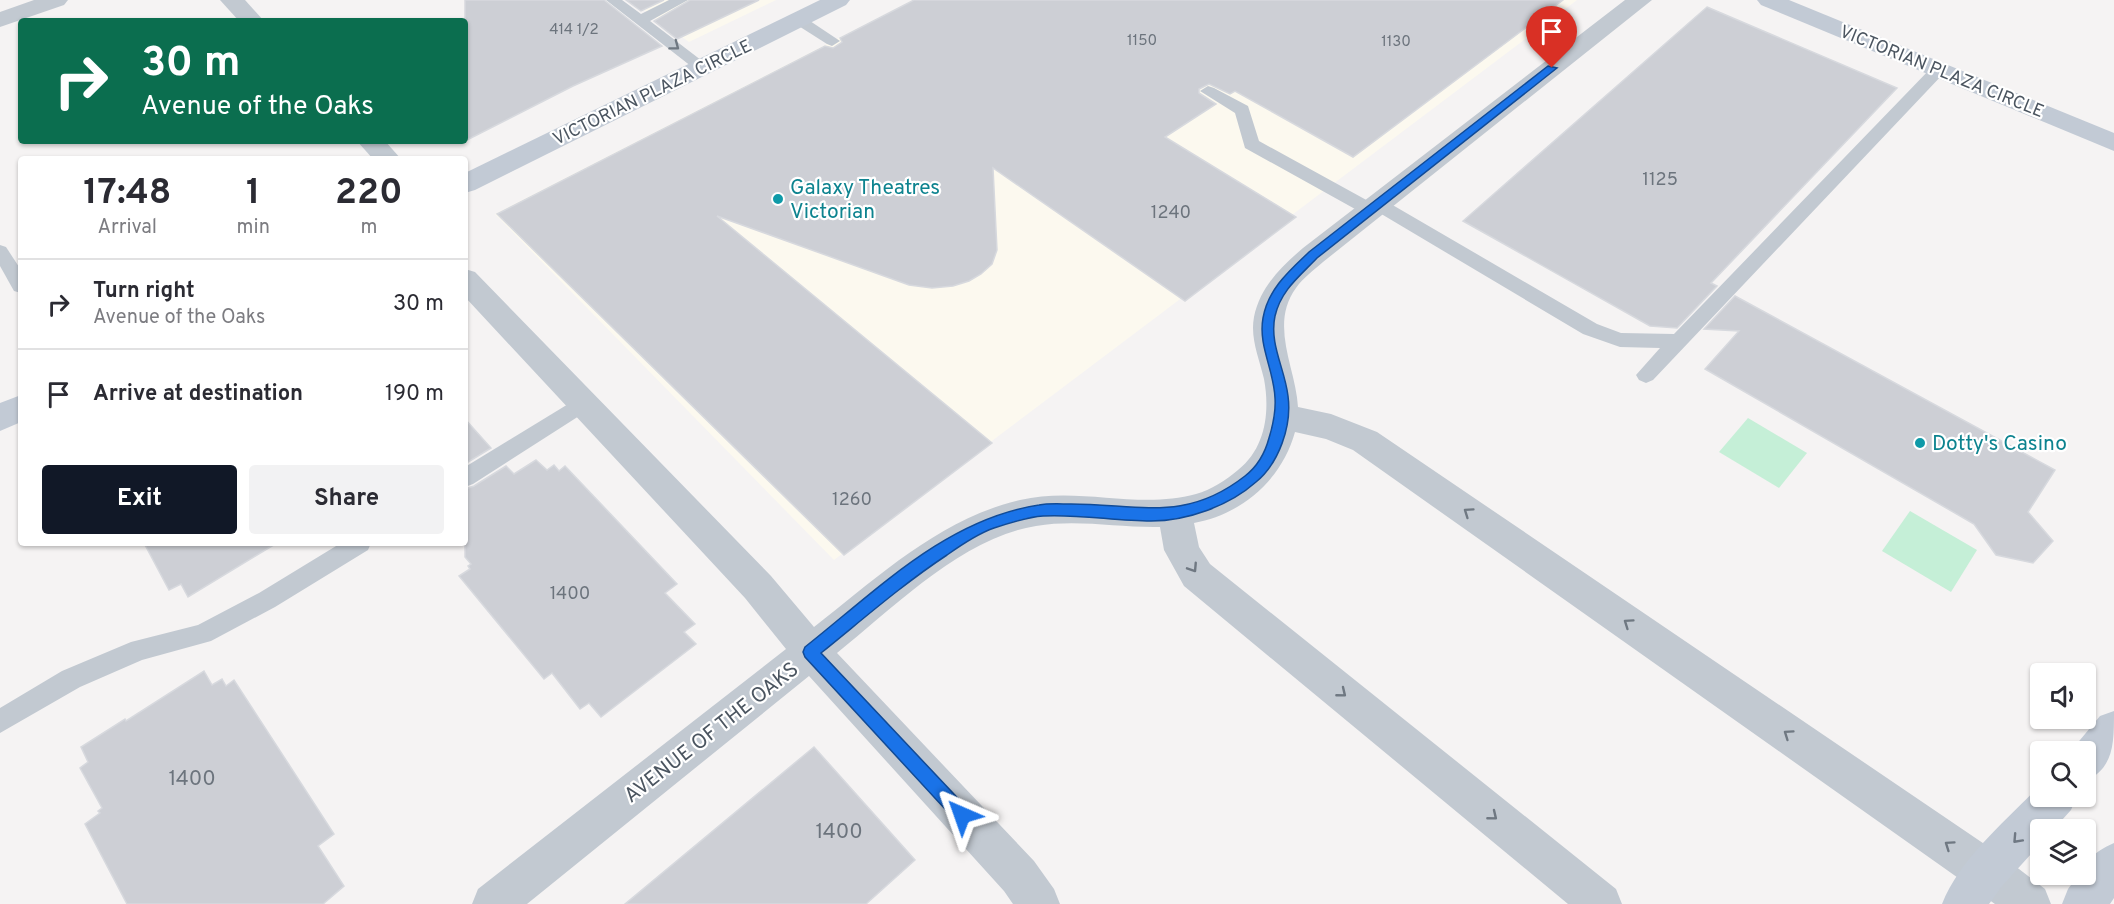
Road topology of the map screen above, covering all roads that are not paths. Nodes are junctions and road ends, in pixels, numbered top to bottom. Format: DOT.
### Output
graph roads {
  1 [pos="56,0"];
  2 [pos="232,0"];
  3 [pos="613,0"];
  4 [pos="681,0"];
  5 [pos="838,0"];
  6 [pos="1640,0"];
  7 [pos="1769,0"];
  8 [pos="249,18"];
  9 [pos="0,20"];
  10 [pos="639,20"];
  11 [pos="799,20"];
  12 [pos="832,41"];
  13 [pos="702,67"];
  14 [pos="1938,70"];
  15 [pos="1208,91"];
  16 [pos="2114,143"];
  17 [pos="373,144"];
  18 [pos="385,156"];
  19 [pos="468,183"];
  20 [pos="1374,207"];
  21 [pos="0,251"];
  22 [pos="18,281"];
  23 [pos="468,282"];
  24 [pos="1679,340"];
  25 [pos="1646,375"];
  26 [pos="583,403"];
  27 [pos="18,409"];
  28 [pos="1281,416"];
  29 [pos="0,418"];
  30 [pos="468,476"];
  31 [pos="1175,513"];
  32 [pos="355,546"];
  33 [pos="811,652"];
  34 [pos="0,722"];
  35 [pos="2114,729"];
  36 [pos="2096,750"];
  37 [pos="2047,807"];
  38 [pos="2114,864"];
  39 [pos="1988,871"];
  40 [pos="493,904"];
  41 [pos="1040,904"];
  42 [pos="1601,904"];
  43 [pos="1963,904"];
  44 [pos="2030,904"];
  45 [pos="2083,904"];
  1 -- 9 [label="street"];
  2 -- 8 [label="street"];
  3 -- 10 [label="lane"];
  4 -- 10 [label="lane"];
  5 -- 11 [label="street, VICTORIAN PLAZA CIRCLE"];
  6 -- 20 [label="street, AVENUE OF THE OAKS"];
  7 -- 14 [label="street, VICTORIAN PLAZA CIRCLE"];
  10 -- 13 [label="lane, one-way"];
  11 -- 12 [label="lane"];
  11 -- 13 [label="street, VICTORIAN PLAZA CIRCLE"];
  13 -- 19 [label="street, VICTORIAN PLAZA CIRCLE"];
  14 -- 16 [label="street, VICTORIAN PLAZA CIRCLE"];
  14 -- 24 [label="lane"];
  15 -- 20 [label="lane"];
  17 -- 18 [label="street"];
  20 -- 24 [label="lane"];
  20 -- 28 [label="street, AVENUE OF THE OAKS"];
  21 -- 22 [label="lane"];
  23 -- 26 [label="street"];
  24 -- 25 [label="lane"];
  26 -- 30 [label="lane"];
  26 -- 33 [label="street"];
  27 -- 29 [label="street"];
  28 -- 31 [label="street, AVENUE OF THE OAKS"];
  39 -- 28 [label="street, one-way"];
  31 -- 33 [label="street, AVENUE OF THE OAKS"];
  31 -- 42 [label="street, one-way"];
  32 -- 34 [label="lane"];
  33 -- 40 [label="street, AVENUE OF THE OAKS"];
  33 -- 41 [label="street"];
  35 -- 36 [label="street"];
  37 -- 39 [label="street, one-way"];
  38 -- 45 [label="street"];
  39 -- 43 [label="street"];
  39 -- 44 [label="street"];
}
